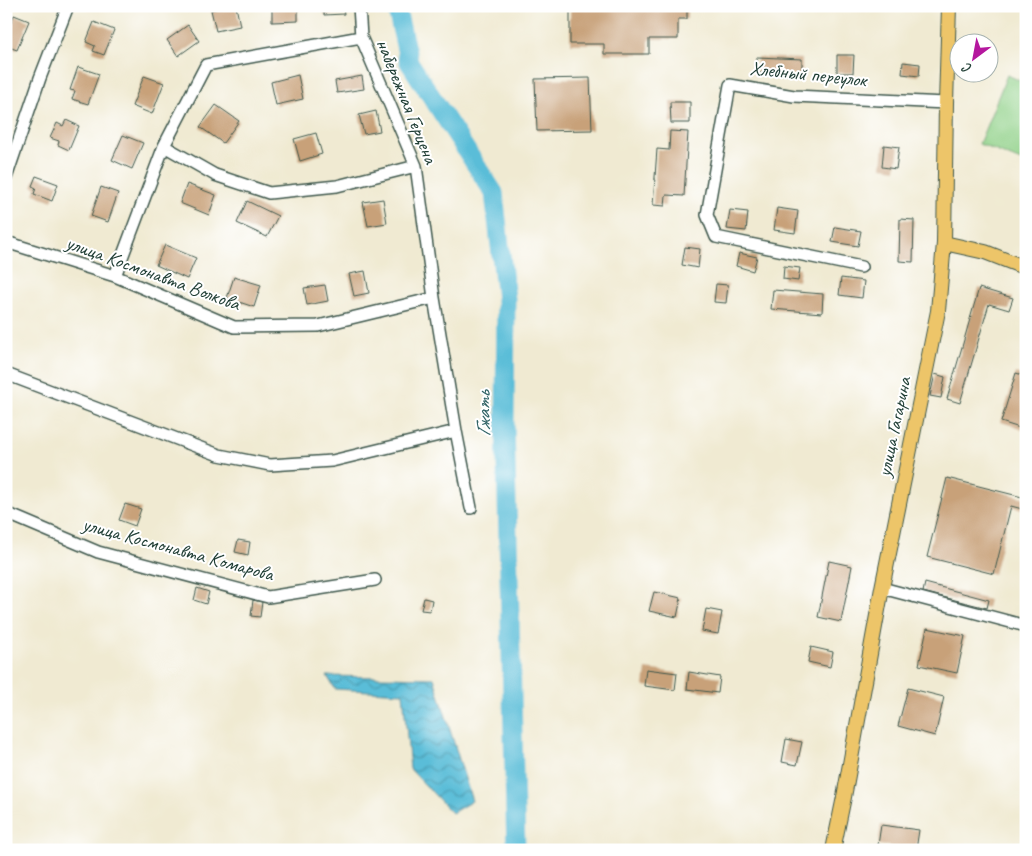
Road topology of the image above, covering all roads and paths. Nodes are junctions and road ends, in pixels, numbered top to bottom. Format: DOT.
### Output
graph roads {
  1 [pos="68,6"];
  2 [pos="359,6"];
  3 [pos="949,6"];
  4 [pos="361,37"];
  5 [pos="946,103"];
  6 [pos="164,146"];
  7 [pos="416,166"];
  8 [pos="6,178"];
  9 [pos="6,242"];
  10 [pos="944,243"];
  11 [pos="861,267"];
  12 [pos="1026,268"];
  13 [pos="115,276"];
  14 [pos="434,298"];
  15 [pos="6,374"];
  16 [pos="456,431"];
  17 [pos="471,508"];
  18 [pos="6,513"];
  19 [pos="375,580"];
  20 [pos="882,588"];
  21 [pos="1026,626"];
  22 [pos="833,850"];
  1 -- 8 [label="street"];
  2 -- 4 [label="street, набережная Герцена"];
  3 -- 5 [label="main road, улица Гагарина"];
  4 -- 6 [label="street"];
  4 -- 7 [label="street, набережная Герцена"];
  5 -- 10 [label="main road, улица Гагарина"];
  5 -- 11 [label="street, Хлебный переулок"];
  6 -- 7 [label="street"];
  6 -- 13 [label="street"];
  7 -- 14 [label="street, набережная Герцена"];
  9 -- 13 [label="street, улица Космонавта Волкова"];
  10 -- 12 [label="main road"];
  10 -- 20 [label="main road, улица Гагарина"];
  13 -- 14 [label="street, улица Космонавта Волкова"];
  14 -- 16 [label="street"];
  15 -- 16 [label="street"];
  16 -- 17 [label="street"];
  18 -- 19 [label="street, улица Космонавта Комарова"];
  20 -- 21 [label="street"];
  20 -- 22 [label="main road, улица Гагарина"];
}
